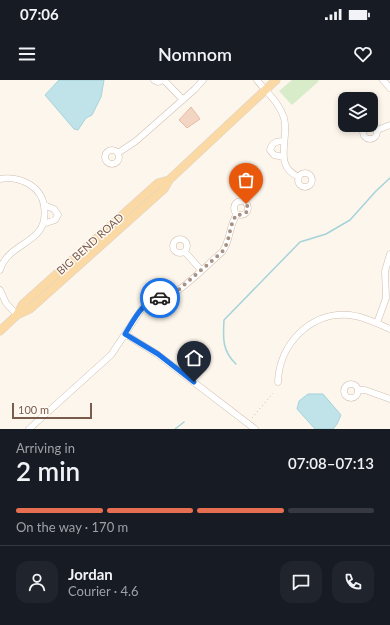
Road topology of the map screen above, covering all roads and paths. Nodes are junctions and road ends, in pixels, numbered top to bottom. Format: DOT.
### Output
graph roads {
  1 [pos="154,80"];
  2 [pos="163,80"];
  3 [pos="203,80"];
  4 [pos="257,80"];
  5 [pos="276,80"];
  6 [pos="383,80"];
  7 [pos="390,88"];
  8 [pos="266,90"];
  9 [pos="183,100"];
  10 [pos="390,125"];
  11 [pos="378,130"];
  12 [pos="284,141"];
  13 [pos="118,153"];
  14 [pos="283,157"];
  15 [pos="299,177"];
  16 [pos="0,179"];
  17 [pos="44,205"];
  18 [pos="237,214"];
  19 [pos="43,224"];
  20 [pos="185,252"];
  21 [pos="390,254"];
  22 [pos="0,270"];
  23 [pos="201,270"];
  24 [pos="0,290"];
  25 [pos="17,315"];
  26 [pos="377,323"];
  27 [pos="390,329"];
  28 [pos="0,331"];
  29 [pos="125,334"];
  30 [pos="278,382"];
  31 [pos="358,390"];
  32 [pos="273,392"];
  33 [pos="390,399"];
  34 [pos="252,418"];
  35 [pos="30,429"];
  36 [pos="255,429"];
  1 -- 2 [label="street"];
  2 -- 9 [label="street"];
  3 -- 9 [label="street"];
  4 -- 8 [label="street"];
  5 -- 8 [label="main road, BIG BEND ROAD"];
  6 -- 7 [label="street"];
  8 -- 12 [label="street"];
  8 -- 25 [label="main road, BIG BEND ROAD"];
  9 -- 13 [label="street"];
  10 -- 11 [label="street"];
  12 -- 14 [label="street"];
  12 -- 14 [label="street"];
  14 -- 15 [label="street"];
  16 -- 17 [label="street"];
  17 -- 19 [label="street"];
  17 -- 19 [label="street"];
  18 -- 23 [label="street"];
  19 -- 22 [label="street"];
  20 -- 23 [label="street"];
  21 -- 26 [label="street"];
  23 -- 29 [label="street"];
  24 -- 25 [label="street"];
  25 -- 28 [label="main road, BIG BEND ROAD"];
  26 -- 27 [label="street"];
  26 -- 30 [label="street"];
  29 -- 35 [label="street"];
  29 -- 36 [label="street"];
  31 -- 33 [label="street"];
  32 -- 34 [label="path"];
}
